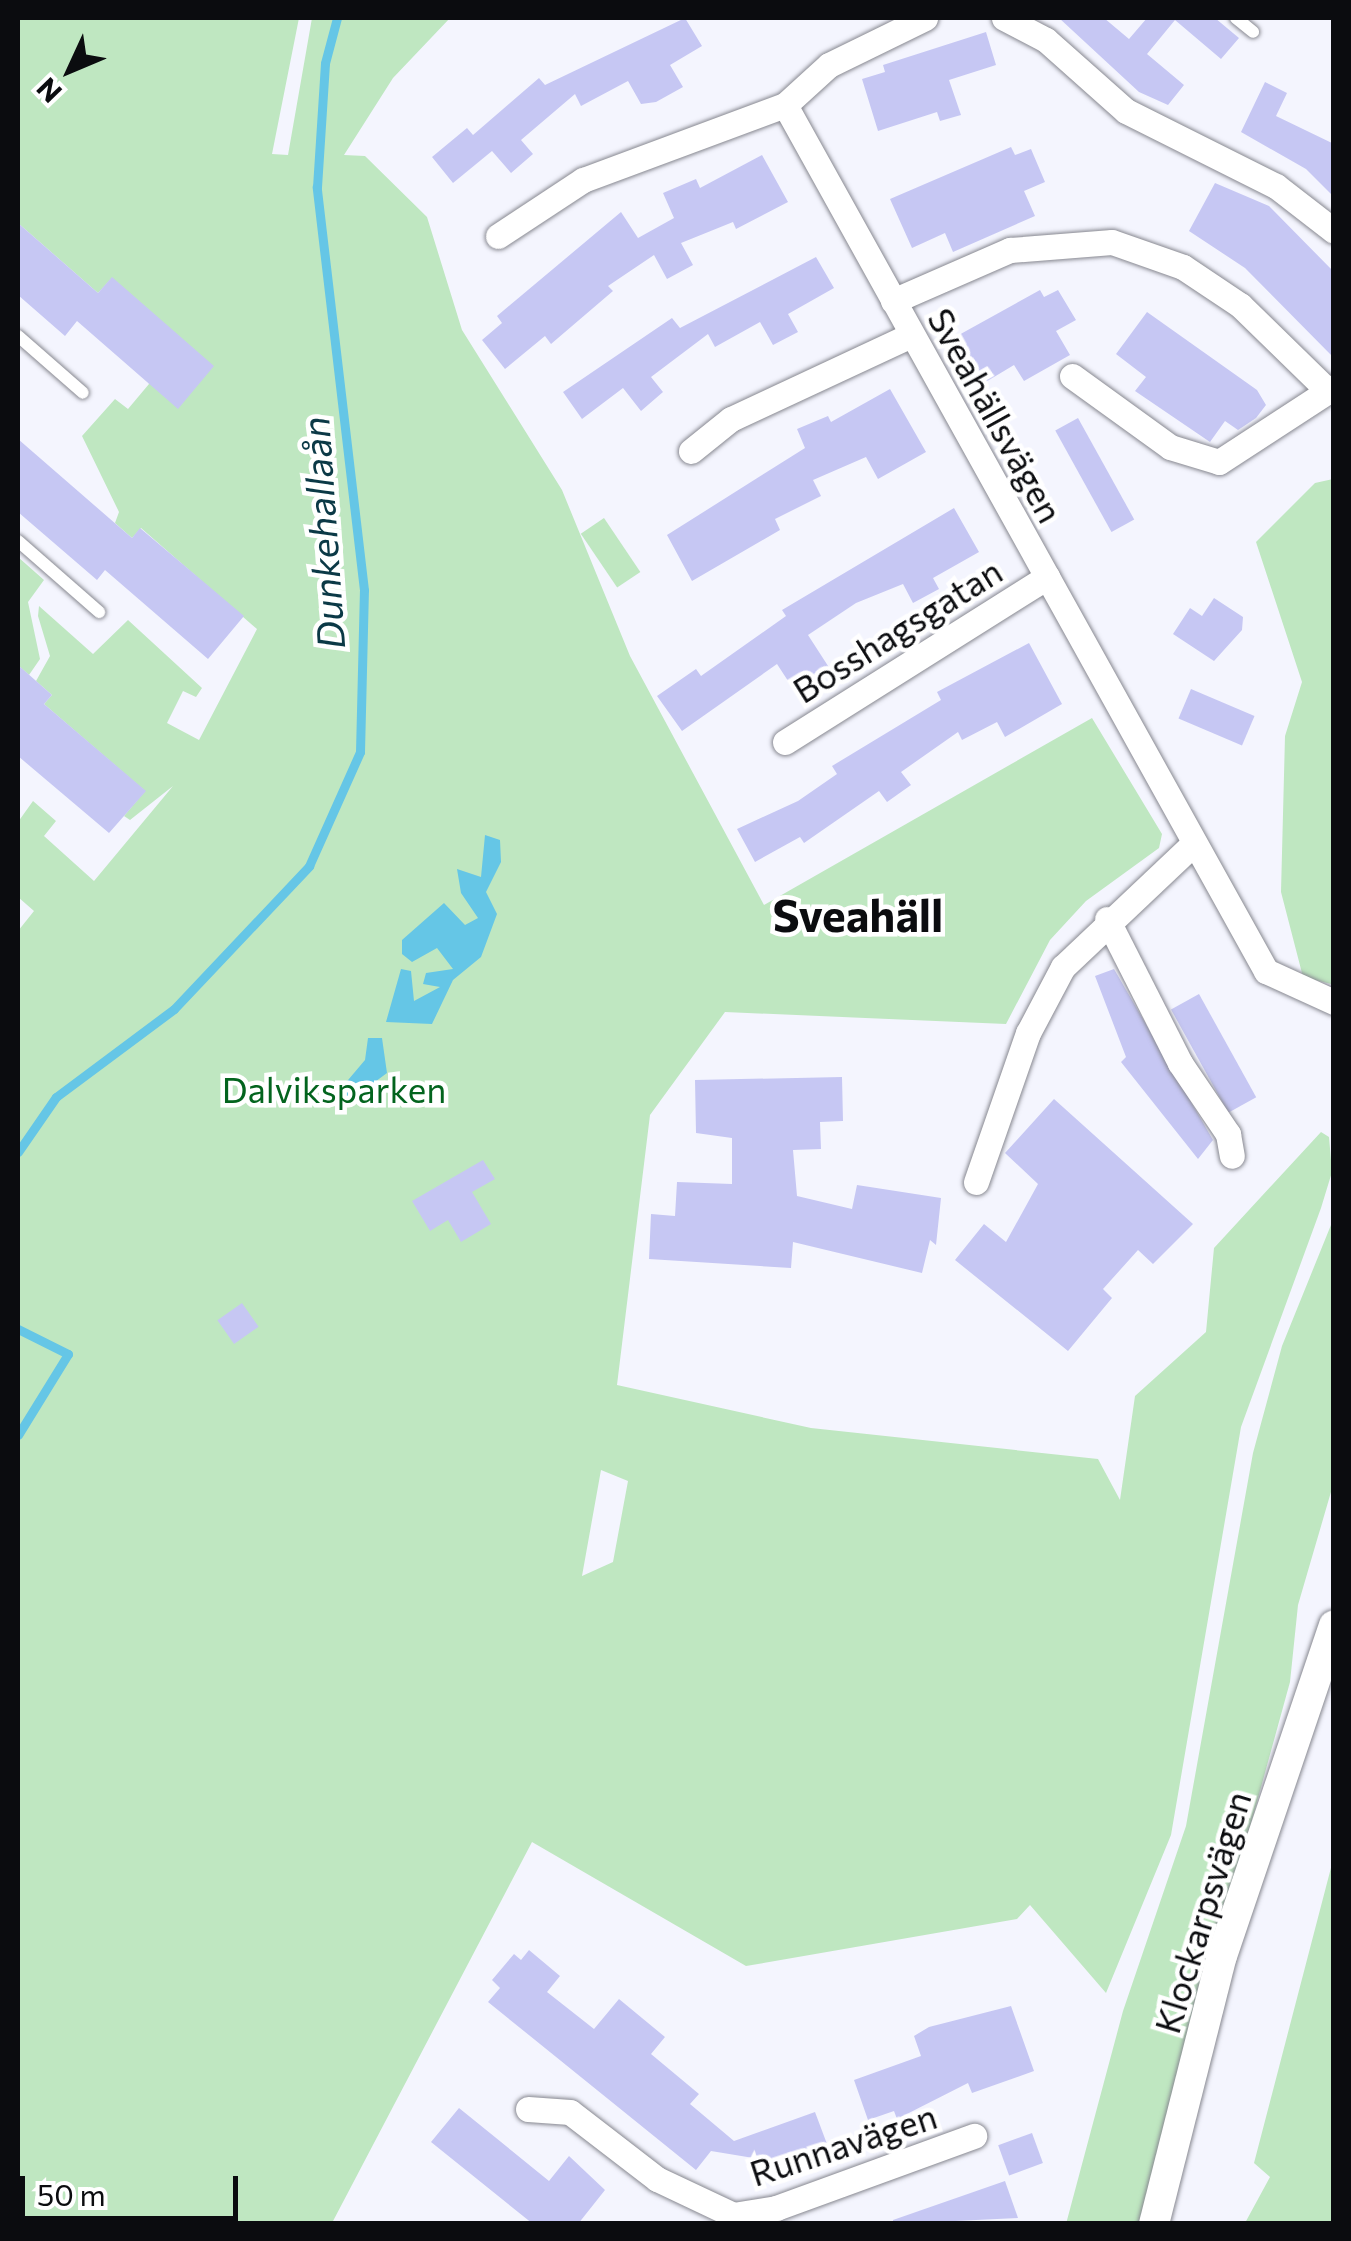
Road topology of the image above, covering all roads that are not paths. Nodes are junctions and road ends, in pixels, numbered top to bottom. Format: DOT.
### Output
graph roads {
  1 [pos="925,18"];
  2 [pos="1004,18"];
  3 [pos="1236,18"];
  4 [pos="1253,32"];
  5 [pos="784,105"];
  6 [pos="1334,232"];
  7 [pos="498,236"];
  8 [pos="893,301"];
  9 [pos="911,335"];
  10 [pos="18,336"];
  11 [pos="1072,376"];
  12 [pos="1331,389"];
  13 [pos="83,393"];
  14 [pos="691,451"];
  15 [pos="18,541"];
  16 [pos="1046,577"];
  17 [pos="99,612"];
  18 [pos="786,742"];
  19 [pos="1192,845"];
  20 [pos="1107,919"];
  21 [pos="1334,1002"];
  22 [pos="1232,1156"];
  23 [pos="976,1182"];
  24 [pos="1334,1625"];
  25 [pos="528,2109"];
  26 [pos="974,2136"];
  27 [pos="733,2219"];
  28 [pos="1154,2224"];
  1 -- 5 [label="street"];
  2 -- 6 [label="street"];
  3 -- 4 [label="lane"];
  5 -- 7 [label="street"];
  5 -- 8 [label="street, Sveahällsvägen"];
  8 -- 9 [label="street, Sveahällsvägen"];
  8 -- 12 [label="street"];
  9 -- 14 [label="street"];
  9 -- 16 [label="street, Sveahällsvägen"];
  10 -- 13 [label="lane"];
  11 -- 12 [label="street"];
  15 -- 17 [label="lane"];
  16 -- 18 [label="street, Bosshagsgatan"];
  16 -- 19 [label="street, Sveahällsvägen"];
  19 -- 20 [label="street"];
  19 -- 21 [label="street, Sveahällsvägen"];
  20 -- 22 [label="street"];
  20 -- 23 [label="street"];
  24 -- 28 [label="street, Klockarpsvägen"];
  25 -- 27 [label="street, Runnavägen"];
  26 -- 27 [label="street, Runnavägen"];
}
